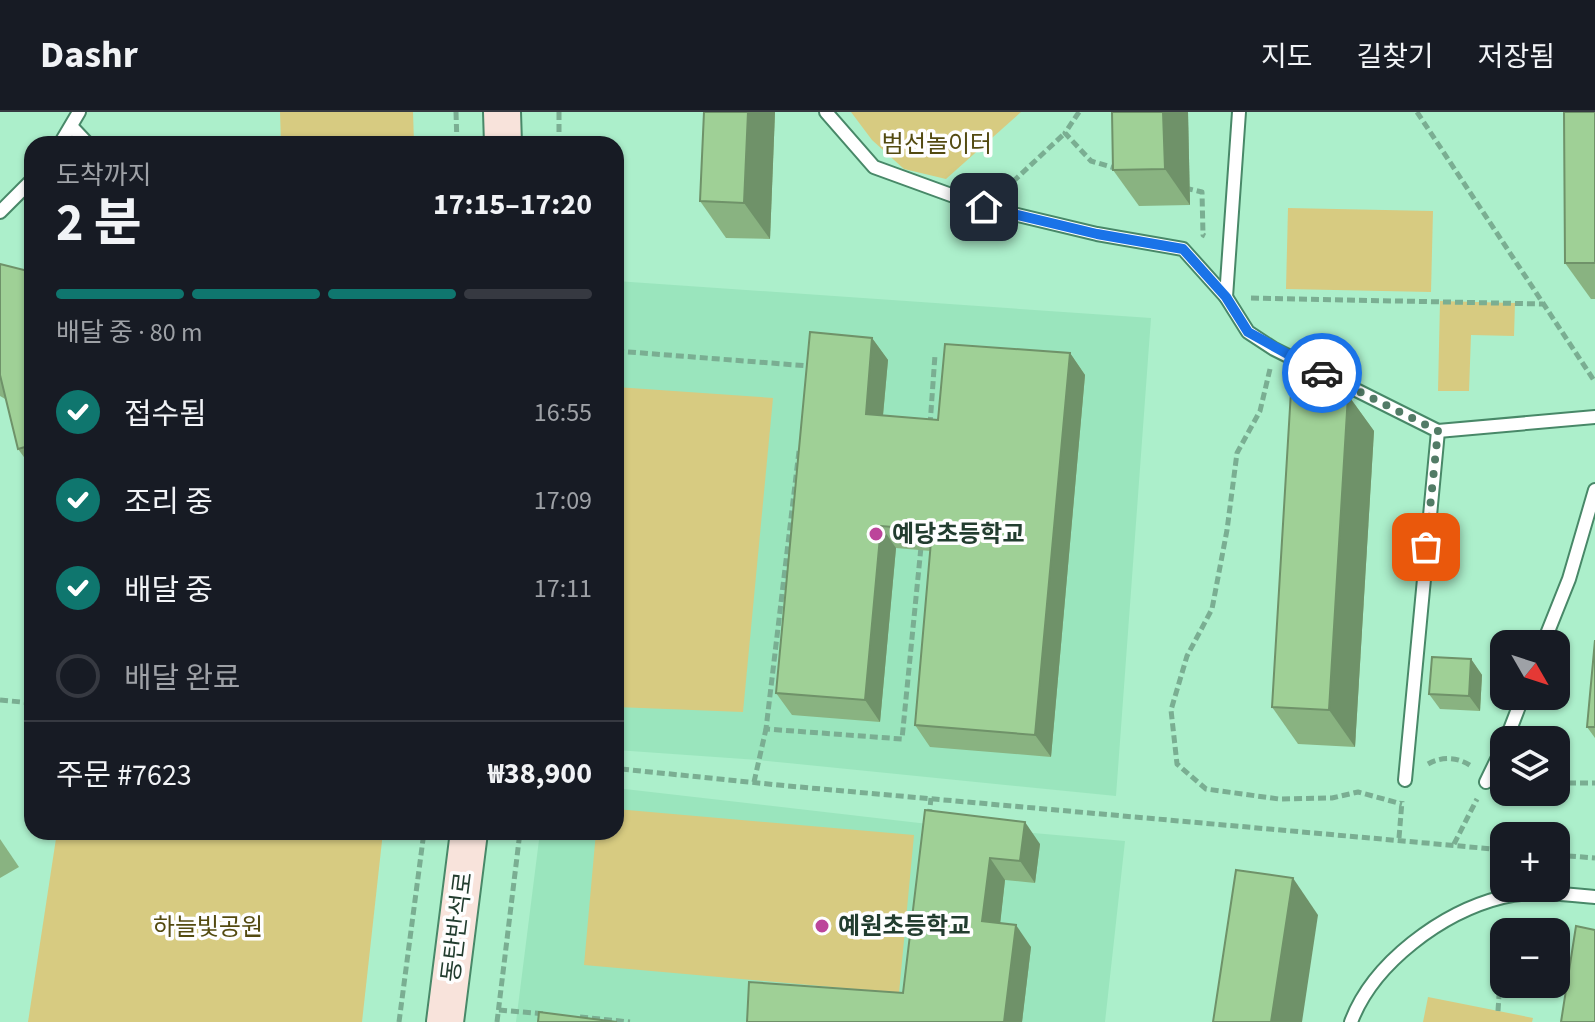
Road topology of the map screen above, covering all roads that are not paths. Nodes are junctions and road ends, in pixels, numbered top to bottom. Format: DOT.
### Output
graph roads {
  1 [pos="79,112"];
  2 [pos="502,112"];
  3 [pos="826,112"];
  4 [pos="1239,112"];
  5 [pos="72,127"];
  6 [pos="66,136"];
  7 [pos="80,136"];
  8 [pos="503,136"];
  9 [pos="24,188"];
  10 [pos="0,212"];
  11 [pos="1226,297"];
  12 [pos="1595,417"];
  13 [pos="1438,431"];
  14 [pos="1595,490"];
  15 [pos="1549,630"];
  16 [pos="1490,774"];
  17 [pos="1405,780"];
  18 [pos="1486,782"];
  19 [pos="468,840"];
  20 [pos="1595,897"];
  21 [pos="445,1022"];
  22 [pos="1351,1022"];
  1 -- 5 [label="lane"];
  2 -- 8 [label="street"];
  3 -- 11 [label="lane"];
  4 -- 11 [label="lane"];
  5 -- 6 [label="lane"];
  5 -- 7 [label="lane"];
  9 -- 10 [label="lane"];
  11 -- 13 [label="lane"];
  12 -- 13 [label="lane"];
  13 -- 17 [label="lane"];
  14 -- 15 [label="lane"];
  16 -- 18 [label="lane"];
  19 -- 21 [label="street, 동탄반석로"];
  20 -- 22 [label="lane"];
}
